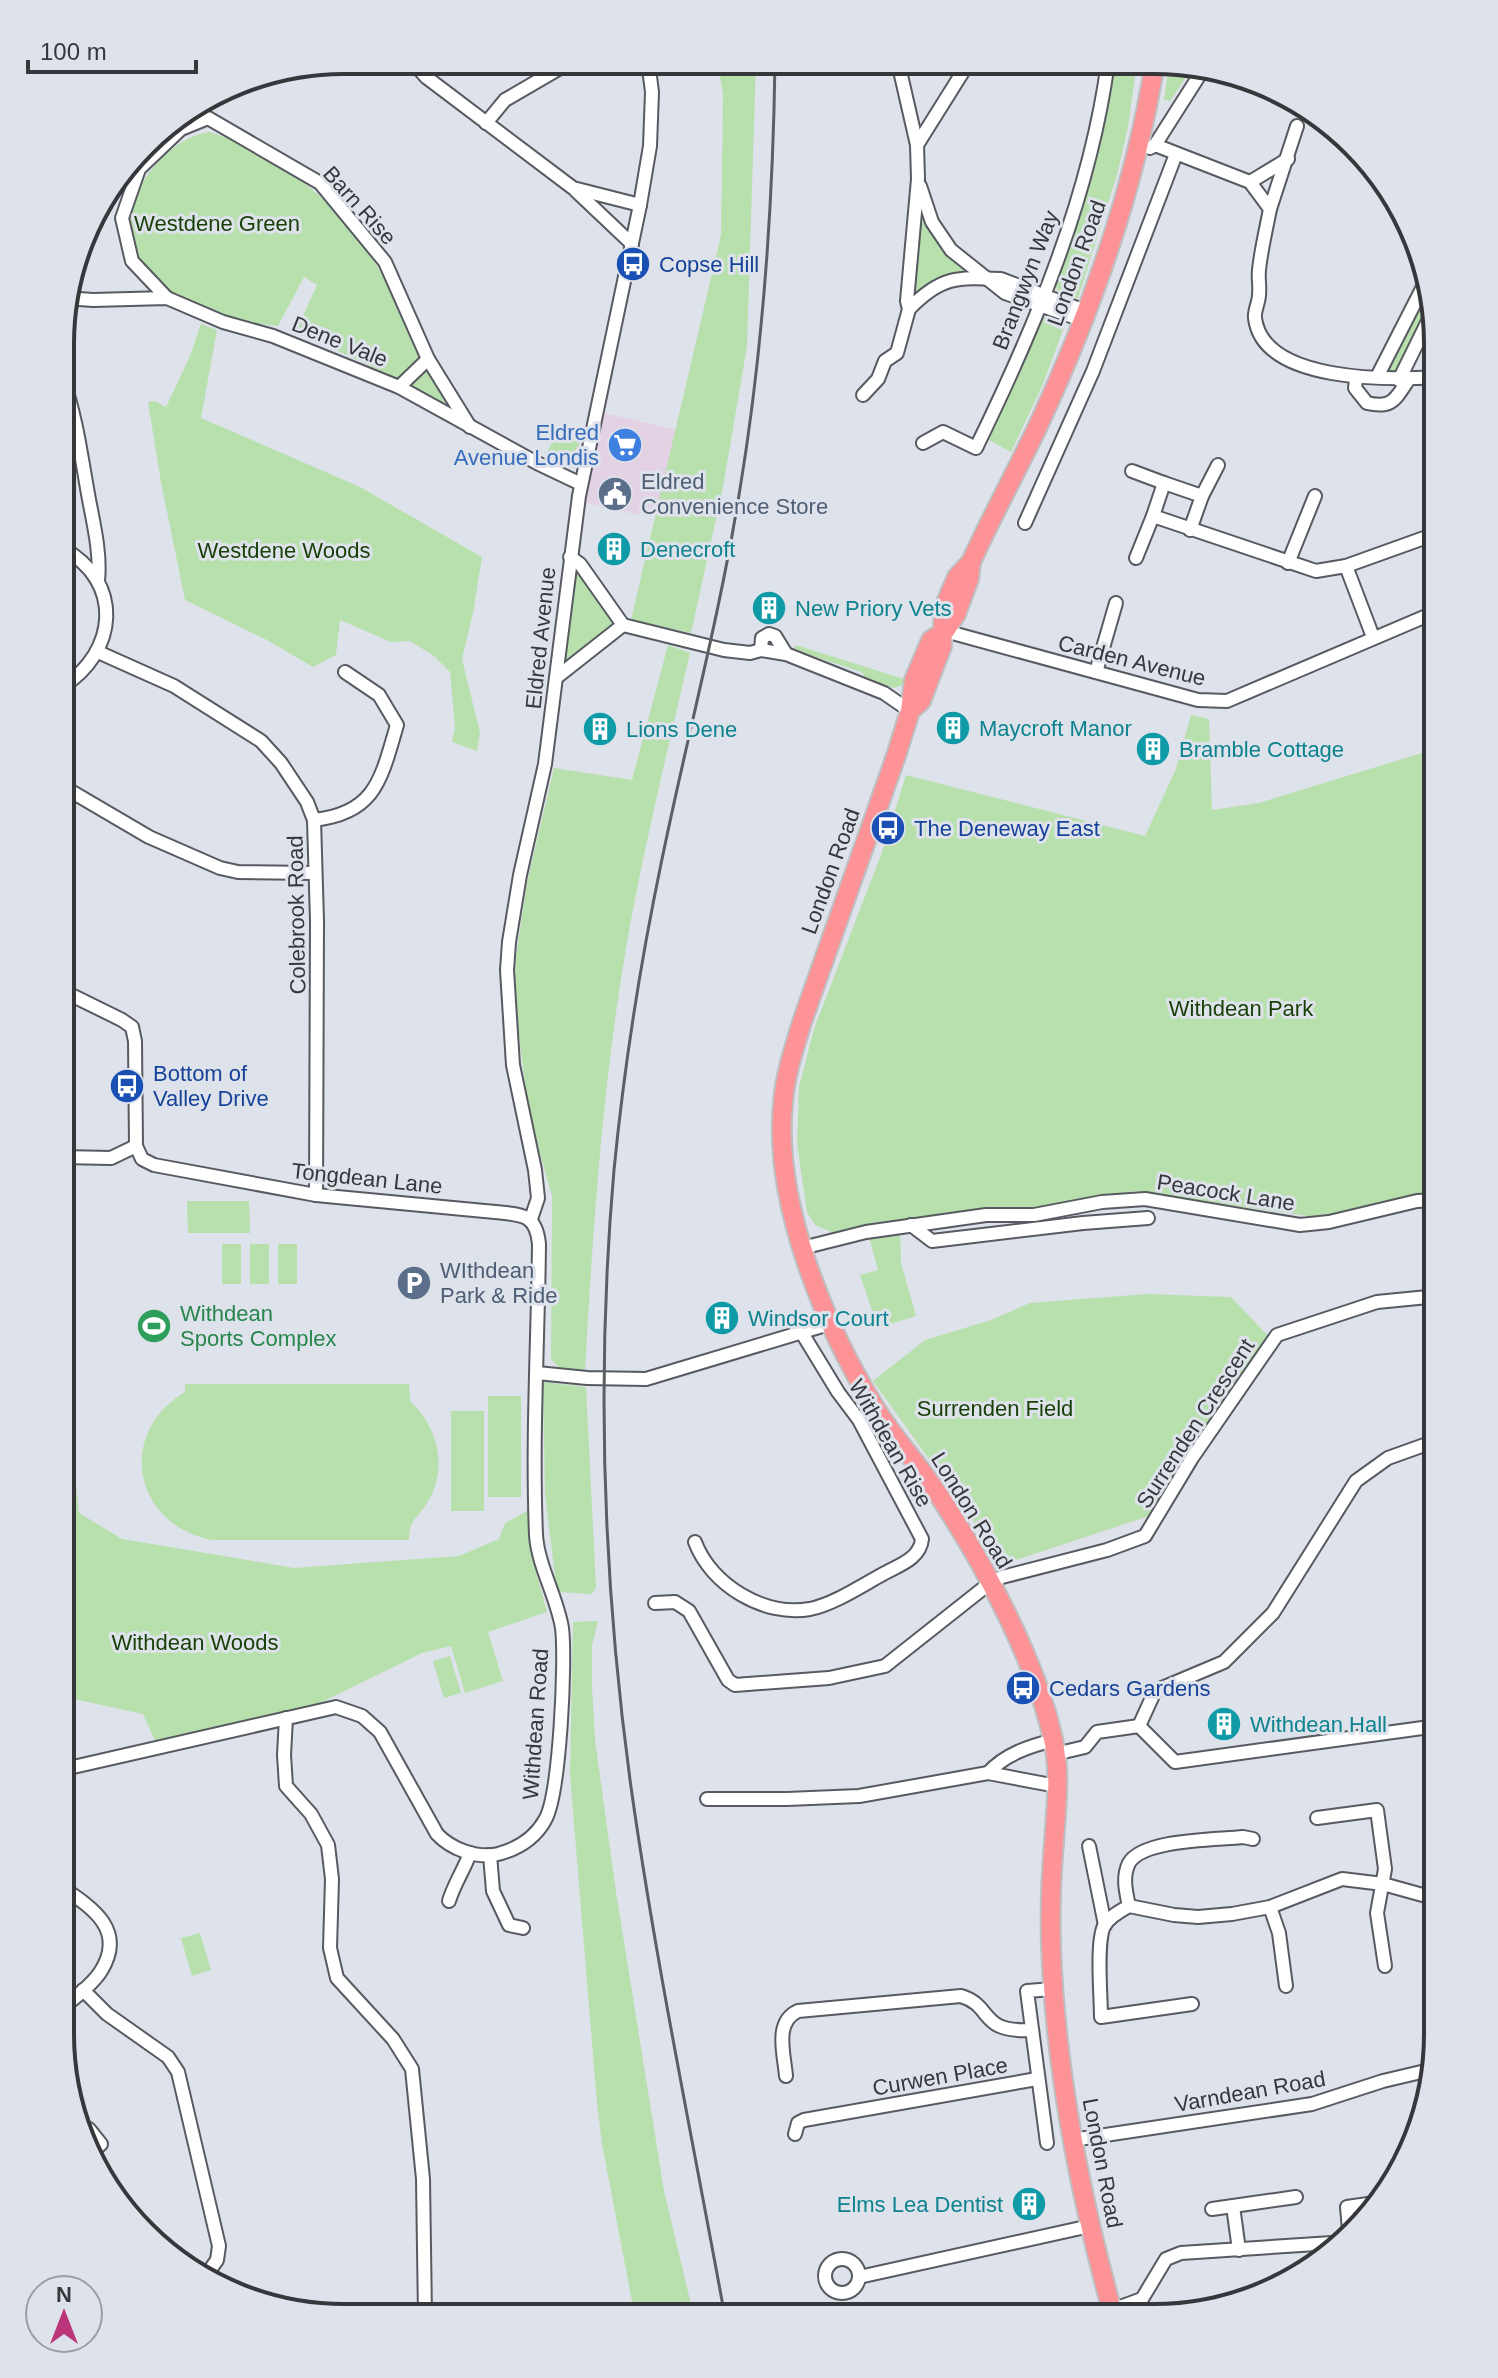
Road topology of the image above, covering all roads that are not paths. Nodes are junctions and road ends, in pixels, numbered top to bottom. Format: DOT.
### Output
graph roads {
  1 [pos="423,74"];
  2 [pos="550,74"];
  3 [pos="650,74"];
  4 [pos="901,74"];
  5 [pos="962,74"];
  6 [pos="1106,74"];
  7 [pos="1154,74"];
  8 [pos="1197,78"];
  9 [pos="202,115"];
  10 [pos="208,118"];
  11 [pos="194,120"];
  12 [pos="486,123"];
  13 [pos="1297,126"];
  14 [pos="917,145"];
  15 [pos="1147,148"];
  16 [pos="1176,154"];
  17 [pos="1288,159"];
  18 [pos="146,161"];
  19 [pos="918,179"];
  20 [pos="1250,182"];
  21 [pos="573,188"];
  22 [pos="640,205"];
  23 [pos="1270,209"];
  24 [pos="632,244"];
  25 [pos="987,278"];
  26 [pos="1419,294"];
  27 [pos="167,298"];
  28 [pos="78,299"];
  29 [pos="1042,300"];
  30 [pos="909,309"];
  31 [pos="1083,316"];
  32 [pos="1423,329"];
  33 [pos="1399,334"];
  34 [pos="1416,342"];
  35 [pos="428,359"];
  36 [pos="1377,377"];
  37 [pos="1424,378"];
  38 [pos="1356,379"];
  39 [pos="1404,380"];
  40 [pos="399,387"];
  41 [pos="1052,392"];
  42 [pos="863,395"];
  43 [pos="1077,405"];
  44 [pos="74,418"];
  45 [pos="470,427"];
  46 [pos="923,443"];
  47 [pos="1218,465"];
  48 [pos="1132,471"];
  49 [pos="1164,483"];
  50 [pos="581,484"];
  51 [pos="1202,496"];
  52 [pos="1315,496"];
  53 [pos="1153,516"];
  54 [pos="1025,523"];
  55 [pos="1190,530"];
  56 [pos="1424,538"];
  57 [pos="96,539"];
  58 [pos="74,548"];
  59 [pos="74,555"];
  60 [pos="570,557"];
  61 [pos="1136,558"];
  62 [pos="1288,563"];
  63 [pos="1346,566"];
  64 [pos="98,581"];
  65 [pos="1116,603"];
  66 [pos="1424,617"];
  67 [pos="623,625"];
  68 [pos="945,631"];
  69 [pos="1373,637"];
  70 [pos="98,652"];
  71 [pos="345,672"];
  72 [pos="1096,672"];
  73 [pos="557,677"];
  74 [pos="74,678"];
  75 [pos="912,689"];
  76 [pos="884,693"];
  77 [pos="910,711"];
  78 [pos="74,793"];
  79 [pos="314,820"];
  80 [pos="315,873"];
  81 [pos="74,996"];
  82 [pos="136,1146"];
  83 [pos="74,1157"];
  84 [pos="316,1195"];
  85 [pos="1423,1201"];
  86 [pos="1148,1218"];
  87 [pos="531,1219"];
  88 [pos="911,1225"];
  89 [pos="802,1248"];
  90 [pos="1423,1297"];
  91 [pos="829,1324"];
  92 [pos="802,1333"];
  93 [pos="537,1370"];
  94 [pos="1423,1445"];
  95 [pos="695,1542"];
  96 [pos="990,1583"];
  97 [pos="655,1603"];
  98 [pos="286,1718"];
  99 [pos="1139,1726"];
  100 [pos="1423,1728"];
  101 [pos="1054,1747"];
  102 [pos="74,1767"];
  103 [pos="988,1773"];
  104 [pos="1057,1786"];
  105 [pos="707,1799"];
  106 [pos="1317,1818"];
  107 [pos="1253,1839"];
  108 [pos="1089,1846"];
  109 [pos="470,1853"];
  110 [pos="490,1855"];
  111 [pos="1383,1884"];
  112 [pos="74,1895"];
  113 [pos="1423,1895"];
  114 [pos="449,1901"];
  115 [pos="1129,1906"];
  116 [pos="1270,1907"];
  117 [pos="1105,1925"];
  118 [pos="523,1928"];
  119 [pos="1385,1966"];
  120 [pos="1286,1986"];
  121 [pos="1053,1989"];
  122 [pos="83,1990"];
  123 [pos="74,1998"];
  124 [pos="1192,2004"];
  125 [pos="1032,2030"];
  126 [pos="1421,2072"];
  127 [pos="786,2076"];
  128 [pos="1037,2079"];
  129 [pos="795,2134"];
  130 [pos="1072,2140"];
  131 [pos="1047,2143"];
  132 [pos="1296,2197"];
  133 [pos="1362,2205"];
  134 [pos="1233,2206"];
  135 [pos="1212,2209"];
  136 [pos="1348,2221"];
  137 [pos="1090,2226"];
  138 [pos="1323,2244"];
  139 [pos="1239,2250"];
  140 [pos="211,2269"];
  141 [pos="859,2277"];
  142 [pos="425,2304"];
  143 [pos="1110,2304"];
  144 [pos="1132,2304"];
  1 -- 12 [label="street"];
  2 -- 12 [label="street"];
  3 -- 22 [label="street, Eldred Avenue"];
  4 -- 14 [label="street"];
  5 -- 14 [label="street"];
  6 -- 29 [label="street, Brangwyn Way"];
  7 -- 15 [label="highway, London Road"];
  8 -- 15 [label="street"];
  9 -- 10 [label="street, Barn Rise"];
  10 -- 11 [label="street"];
  10 -- 35 [label="street, Barn Rise"];
  12 -- 21 [label="street"];
  13 -- 17 [label="street"];
  14 -- 19 [label="street"];
  15 -- 16 [label="street"];
  15 -- 31 [label="highway, London Road"];
  16 -- 20 [label="street"];
  16 -- 43 [label="street"];
  17 -- 20 [label="street"];
  17 -- 23 [label="street"];
  18 -- 27 [label="street"];
  19 -- 25 [label="street"];
  19 -- 30 [label="street"];
  20 -- 23 [label="street"];
  21 -- 22 [label="street"];
  21 -- 24 [label="street"];
  22 -- 24 [label="street, Eldred Avenue"];
  23 -- 38 [label="street"];
  24 -- 50 [label="street, Eldred Avenue"];
  25 -- 29 [label="street"];
  25 -- 30 [label="street"];
  26 -- 33 [label="street"];
  27 -- 28 [label="street, Dene Vale"];
  27 -- 40 [label="street, Dene Vale"];
  29 -- 31 [label="street"];
  29 -- 46 [label="street, Brangwyn Way"];
  30 -- 42 [label="street"];
  31 -- 41 [label="highway, London Road"];
  32 -- 34 [label="street"];
  33 -- 34 [label="street"];
  33 -- 36 [label="street"];
  34 -- 39 [label="street"];
  35 -- 40 [label="street"];
  35 -- 45 [label="street, Barn Rise"];
  36 -- 38 [label="street"];
  36 -- 39 [label="street"];
  37 -- 39 [label="street"];
  38 -- 39 [label="street"];
  40 -- 45 [label="street, Dene Vale"];
  41 -- 43 [label="street"];
  41 -- 68 [label="highway, London Road"];
  43 -- 54 [label="street"];
  44 -- 57 [label="street"];
  45 -- 50 [label="street, Dene Vale"];
  47 -- 51 [label="street"];
  48 -- 49 [label="street"];
  49 -- 51 [label="street"];
  49 -- 53 [label="street"];
  50 -- 60 [label="street, Eldred Avenue"];
  51 -- 55 [label="street"];
  52 -- 62 [label="street"];
  53 -- 55 [label="street"];
  53 -- 61 [label="street"];
  55 -- 62 [label="street"];
  56 -- 63 [label="street"];
  57 -- 58 [label="street"];
  57 -- 64 [label="street"];
  59 -- 64 [label="street"];
  60 -- 67 [label="street"];
  60 -- 73 [label="street, Eldred Avenue"];
  62 -- 63 [label="street"];
  63 -- 69 [label="street"];
  64 -- 70 [label="street"];
  65 -- 72 [label="street"];
  66 -- 69 [label="street, Carden Avenue"];
  67 -- 73 [label="street"];
  67 -- 76 [label="street"];
  68 -- 72 [label="street, Carden Avenue"];
  68 -- 75 [label="highway, London Road"];
  68 -- 77 [label="highway, London Road"];
  69 -- 72 [label="street, Carden Avenue"];
  70 -- 74 [label="street"];
  70 -- 79 [label="street, Colebrook Road"];
  71 -- 79 [label="street"];
  73 -- 87 [label="street, Eldred Avenue"];
  75 -- 76 [label="street"];
  75 -- 77 [label="highway, London Road"];
  76 -- 77 [label="street"];
  77 -- 89 [label="highway, London Road"];
  78 -- 80 [label="street"];
  79 -- 80 [label="street, Colebrook Road"];
  80 -- 84 [label="street, Colebrook Road"];
  81 -- 82 [label="street"];
  82 -- 83 [label="street"];
  82 -- 84 [label="street, Tongdean Lane"];
  84 -- 87 [label="street, Tongdean Lane"];
  85 -- 88 [label="street, Peacock Lane"];
  86 -- 88 [label="street, Peacock Lane"];
  87 -- 93 [label="street"];
  88 -- 89 [label="street, Peacock Lane"];
  89 -- 91 [label="highway, London Road"];
  90 -- 96 [label="street, Surrenden Crescent"];
  91 -- 92 [label="street"];
  91 -- 96 [label="highway, London Road"];
  92 -- 93 [label="street"];
  92 -- 95 [label="street, Withdean Rise"];
  93 -- 110 [label="street, Withdean Road"];
  94 -- 99 [label="street"];
  96 -- 97 [label="street, Surrenden Crescent"];
  96 -- 101 [label="highway, London Road"];
  98 -- 102 [label="street, Withdean Road"];
  98 -- 109 [label="street, Withdean Road"];
  98 -- 142 [label="street"];
  99 -- 100 [label="street"];
  99 -- 101 [label="street"];
  101 -- 103 [label="street"];
  101 -- 104 [label="highway, London Road"];
  103 -- 104 [label="street"];
  103 -- 105 [label="street"];
  104 -- 121 [label="highway, London Road"];
  106 -- 111 [label="street"];
  107 -- 115 [label="street"];
  108 -- 117 [label="street"];
  109 -- 110 [label="street, Withdean Road"];
  109 -- 114 [label="street"];
  110 -- 118 [label="street"];
  111 -- 113 [label="street"];
  111 -- 116 [label="street"];
  111 -- 119 [label="street"];
  112 -- 122 [label="street"];
  115 -- 116 [label="street"];
  115 -- 117 [label="street"];
  116 -- 120 [label="street"];
  117 -- 124 [label="street"];
  121 -- 125 [label="street"];
  121 -- 130 [label="highway, London Road"];
  122 -- 123 [label="street"];
  122 -- 140 [label="street"];
  125 -- 127 [label="street"];
  125 -- 128 [label="street"];
  126 -- 130 [label="street, Varndean Road"];
  128 -- 129 [label="street, Curwen Place"];
  128 -- 131 [label="street, Curwen Place"];
  130 -- 137 [label="highway, London Road"];
  132 -- 134 [label="street"];
  133 -- 136 [label="street"];
  134 -- 135 [label="street"];
  134 -- 139 [label="street"];
  137 -- 141 [label="street"];
  137 -- 143 [label="highway, London Road"];
  138 -- 139 [label="street"];
  139 -- 144 [label="street"];
}
